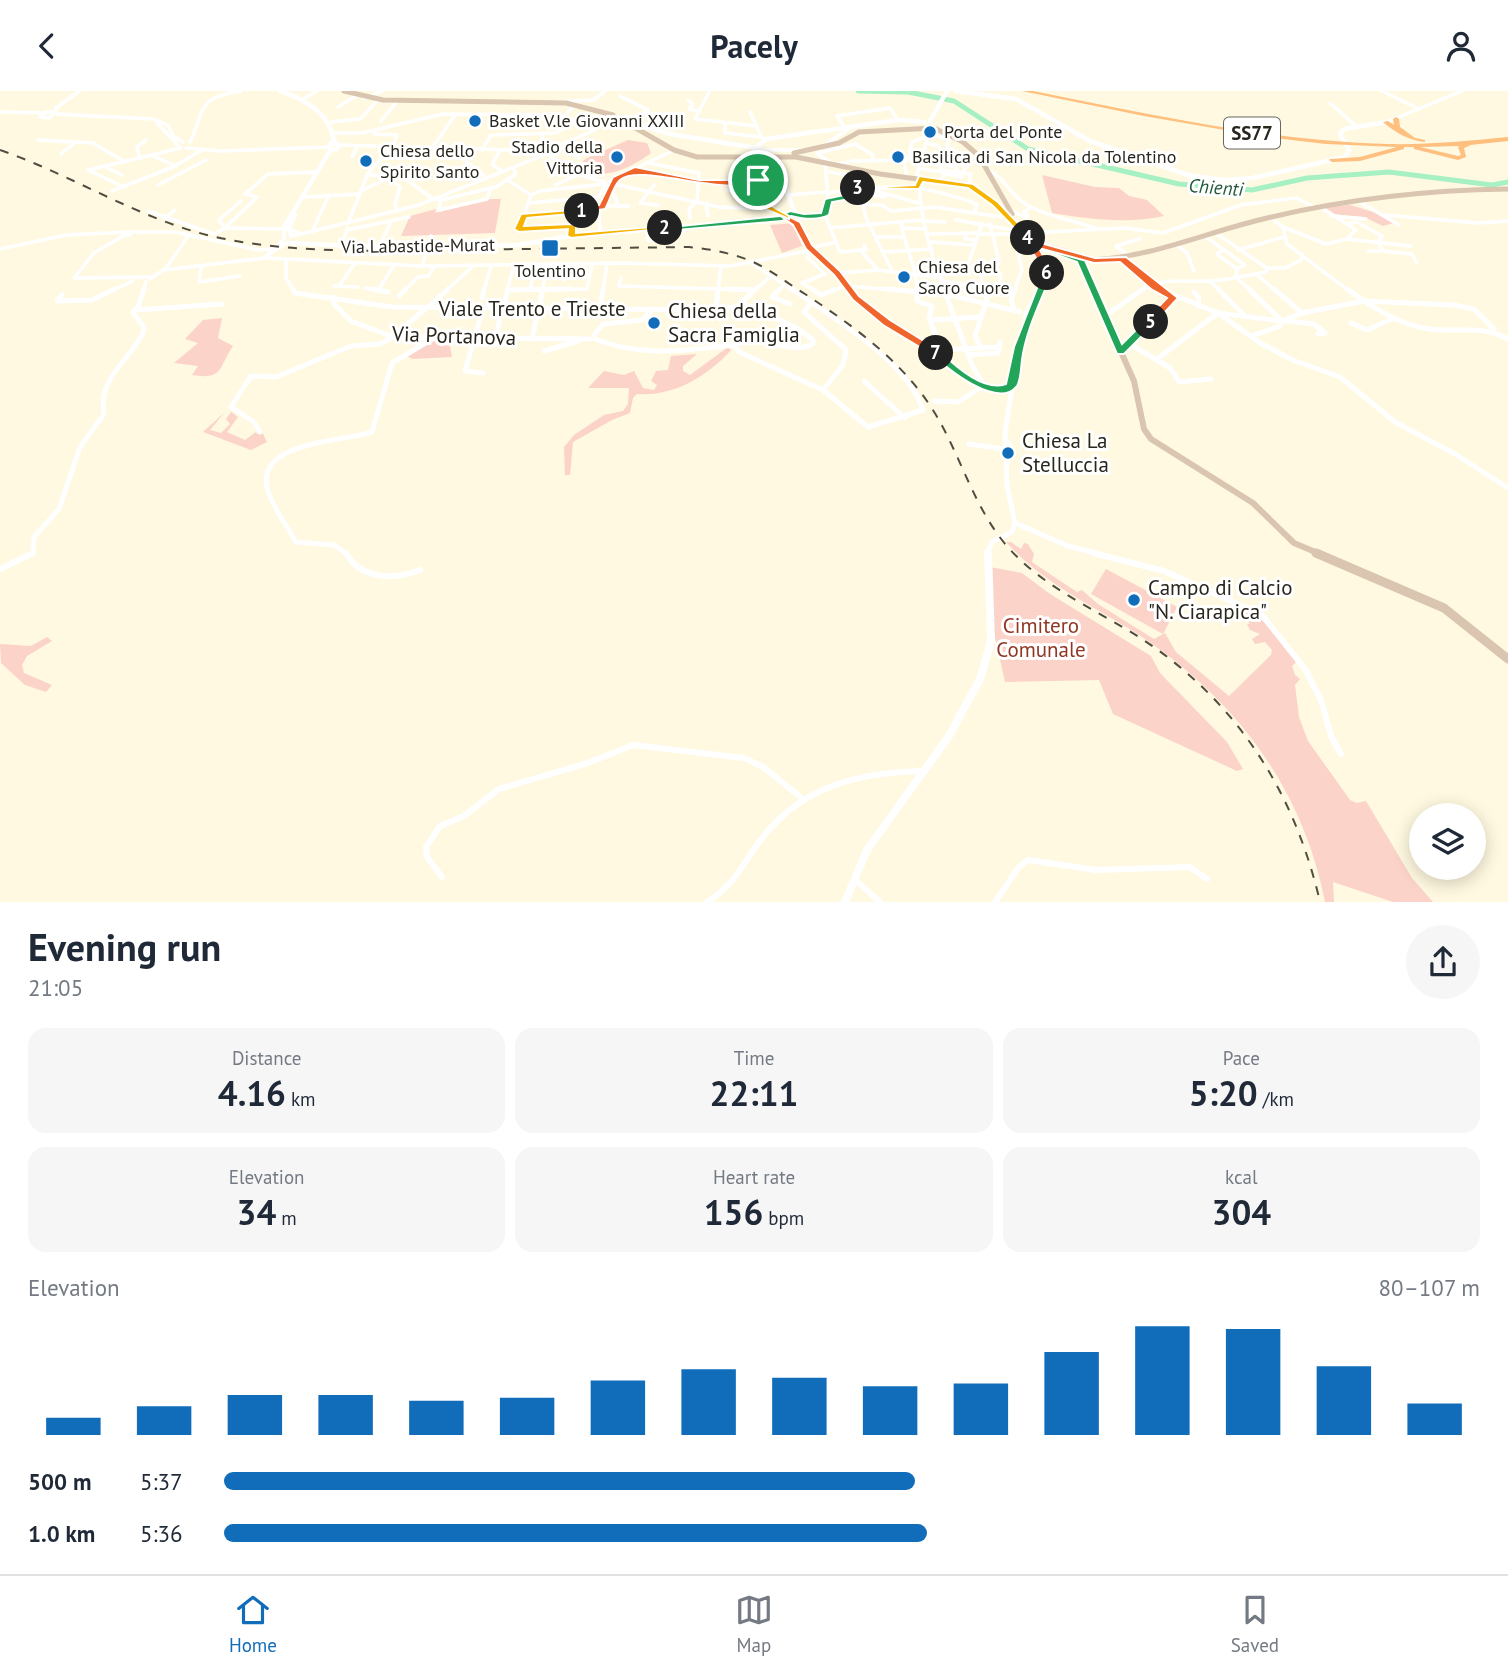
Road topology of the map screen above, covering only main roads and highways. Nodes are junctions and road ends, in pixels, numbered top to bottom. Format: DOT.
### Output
graph roads {
  1 [pos="344,91"];
  2 [pos="1025,91"];
  3 [pos="1032,91"];
  4 [pos="379,97"];
  5 [pos="1166,117"];
  6 [pos="1391,123"];
  7 [pos="1377,124"];
  8 [pos="1491,139"];
  9 [pos="1508,139"];
  10 [pos="1353,142"];
  11 [pos="1367,143"];
  12 [pos="1464,152"];
  13 [pos="775,157"];
  14 [pos="1332,160"];
  15 [pos="1508,189"];
  16 [pos="1019,226"];
  17 [pos="1080,259"];
  18 [pos="1508,659"];
  1 -- 4 [label="main road"];
  2 -- 5 [label="highway, SS77"];
  3 -- 5 [label="highway, SS77"];
  4 -- 13 [label="main road"];
  5 -- 10 [label="highway, SS77"];
  6 -- 7 [label="highway"];
  6 -- 8 [label="highway"];
  6 -- 10 [label="highway"];
  8 -- 9 [label="highway, SS77"];
  8 -- 10 [label="highway, SS77"];
  9 -- 11 [label="highway, SS77"];
  9 -- 12 [label="highway"];
  10 -- 11 [label="highway, SS77"];
  11 -- 12 [label="highway"];
  12 -- 14 [label="highway"];
  13 -- 16 [label="main road"];
  13 -- 16 [label="main road"];
  15 -- 17 [label="main road"];
  16 -- 17 [label="main road"];
  17 -- 18 [label="main road"];
}
